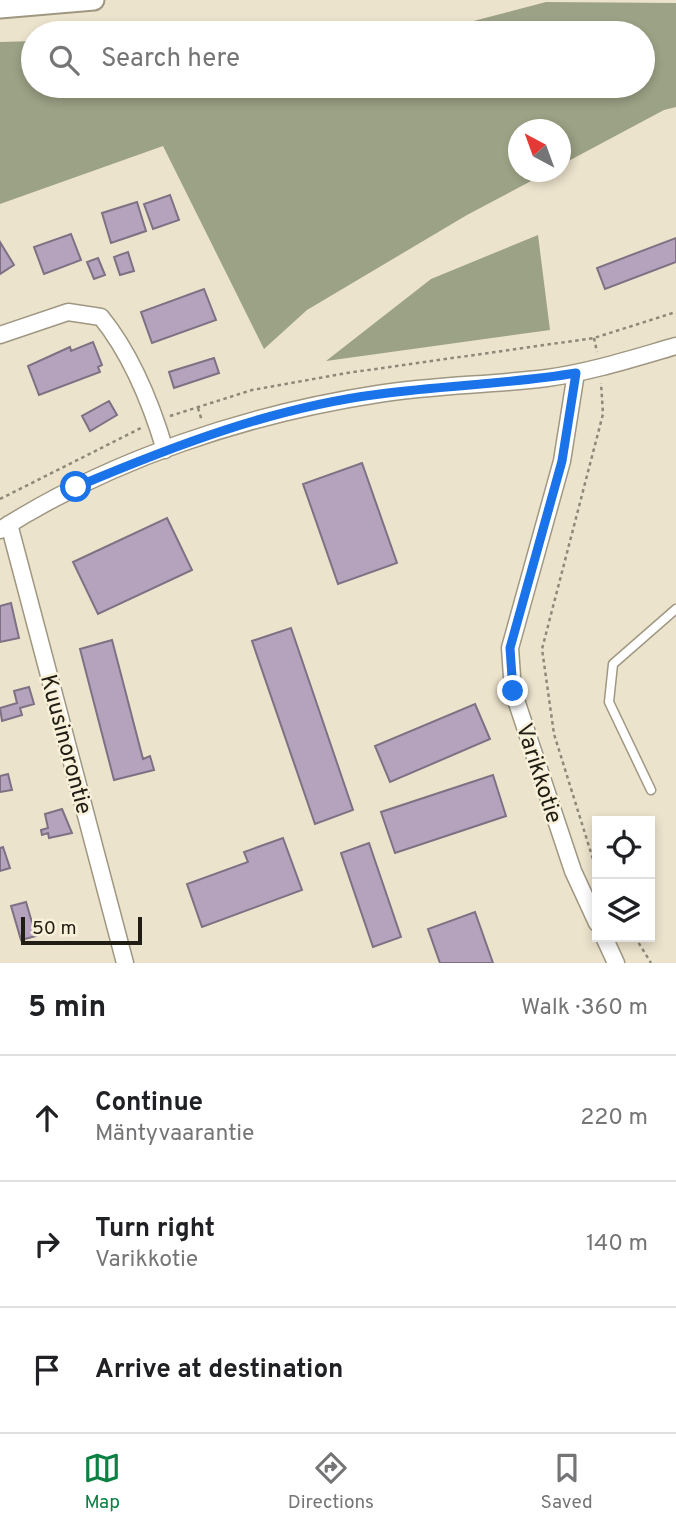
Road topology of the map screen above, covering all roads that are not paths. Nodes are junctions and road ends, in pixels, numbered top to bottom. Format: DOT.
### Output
graph roads {
  1 [pos="94,0"];
  2 [pos="0,8"];
  3 [pos="0,335"];
  4 [pos="676,346"];
  5 [pos="576,373"];
  6 [pos="165,450"];
  7 [pos="4,527"];
  8 [pos="676,609"];
  9 [pos="651,790"];
  10 [pos="592,912"];
  11 [pos="606,942"];
  12 [pos="125,963"];
  13 [pos="616,963"];
  1 -- 2 [label="street"];
  3 -- 6 [label="street"];
  4 -- 5 [label="street"];
  5 -- 6 [label="street"];
  5 -- 10 [label="street, Varikkotie"];
  6 -- 7 [label="street"];
  7 -- 12 [label="street, Kuusinorontie"];
  8 -- 9 [label="lane"];
  11 -- 13 [label="street"];
}
